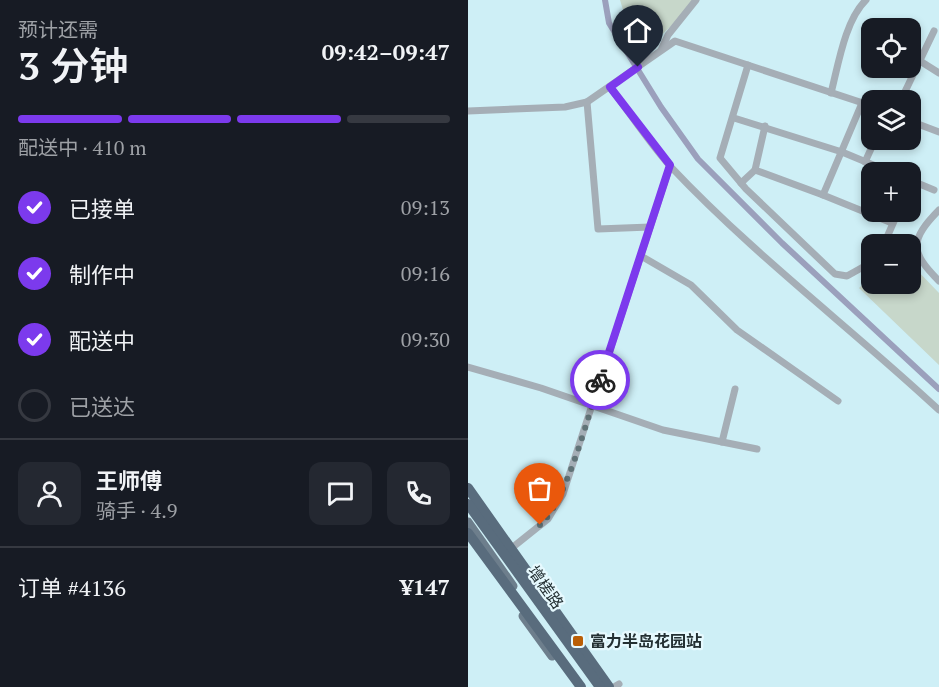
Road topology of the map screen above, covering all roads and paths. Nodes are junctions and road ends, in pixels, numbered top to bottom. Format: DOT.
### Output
graph roads {
  1 [pos="696,0"];
  2 [pos="866,0"];
  3 [pos="934,31"];
  4 [pos="661,50"];
  5 [pos="921,59"];
  6 [pos="921,62"];
  7 [pos="748,65"];
  8 [pos="939,73"];
  9 [pos="610,87"];
  10 [pos="831,93"];
  11 [pos="587,102"];
  12 [pos="861,103"];
  13 [pos="861,105"];
  14 [pos="468,111"];
  15 [pos="734,118"];
  16 [pos="921,125"];
  17 [pos="765,126"];
  18 [pos="939,132"];
  19 [pos="871,150"];
  20 [pos="842,152"];
  21 [pos="866,162"];
  22 [pos="670,165"];
  23 [pos="755,170"];
  24 [pos="741,183"];
  25 [pos="921,186"];
  26 [pos="934,190"];
  27 [pos="823,195"];
  28 [pos="939,210"];
  29 [pos="892,223"];
  30 [pos="650,227"];
  31 [pos="888,234"];
  32 [pos="641,256"];
  33 [pos="861,268"];
  34 [pos="939,280"];
  35 [pos="468,367"];
  36 [pos="735,389"];
  37 [pos="838,401"];
  38 [pos="592,405"];
  39 [pos="939,411"];
  40 [pos="722,441"];
  41 [pos="758,449"];
  42 [pos="468,488"];
  43 [pos="468,496"];
  44 [pos="468,504"];
  45 [pos="468,512"];
  46 [pos="468,522"];
  47 [pos="468,533"];
  48 [pos="468,541"];
  49 [pos="508,551"];
  50 [pos="516,571"];
  51 [pos="526,604"];
  52 [pos="532,629"];
  53 [pos="612,686"];
  54 [pos="576,687"];
  55 [pos="581,687"];
  56 [pos="588,687"];
  57 [pos="595,687"];
  58 [pos="600,687"];
  1 -- 4 [label="street"];
  2 -- 10 [label="street"];
  3 -- 5 [label="street"];
  4 -- 7 [label="street"];
  4 -- 9 [label="street"];
  6 -- 8 [label="street"];
  7 -- 10 [label="street"];
  7 -- 15 [label="street"];
  9 -- 11 [label="street"];
  9 -- 22 [label="street"];
  10 -- 12 [label="street"];
  11 -- 14 [label="street"];
  11 -- 30 [label="street"];
  13 -- 20 [label="street"];
  15 -- 17 [label="street"];
  15 -- 24 [label="street"];
  16 -- 18 [label="street"];
  17 -- 20 [label="street"];
  17 -- 23 [label="street"];
  19 -- 21 [label="street"];
  20 -- 21 [label="street"];
  20 -- 27 [label="street"];
  22 -- 30 [label="street"];
  22 -- 39 [label="street"];
  23 -- 24 [label="street"];
  23 -- 27 [label="street"];
  24 -- 33 [label="street"];
  25 -- 26 [label="street"];
  27 -- 29 [label="street"];
  28 -- 34 [label="street"];
  29 -- 31 [label="street"];
  30 -- 32 [label="street"];
  32 -- 37 [label="street"];
  32 -- 38 [label="street"];
  35 -- 38 [label="street"];
  36 -- 40 [label="street"];
  38 -- 40 [label="street"];
  38 -- 49 [label="street"];
  40 -- 41 [label="street"];
  42 -- 53 [label="highway"];
  43 -- 49 [label="main road"];
  44 -- 58 [label="highway, 增槎路"];
  45 -- 50 [label="main road, 增槎路"];
  46 -- 51 [label="main road, 增槎路"];
  47 -- 55 [label="highway"];
  48 -- 52 [label="main road"];
  49 -- 50 [label="main road"];
  50 -- 53 [label="main road"];
  50 -- 57 [label="main road, 增槎路"];
  51 -- 52 [label="main road"];
  51 -- 56 [label="main road, 增槎路"];
  52 -- 54 [label="main road"];
}
